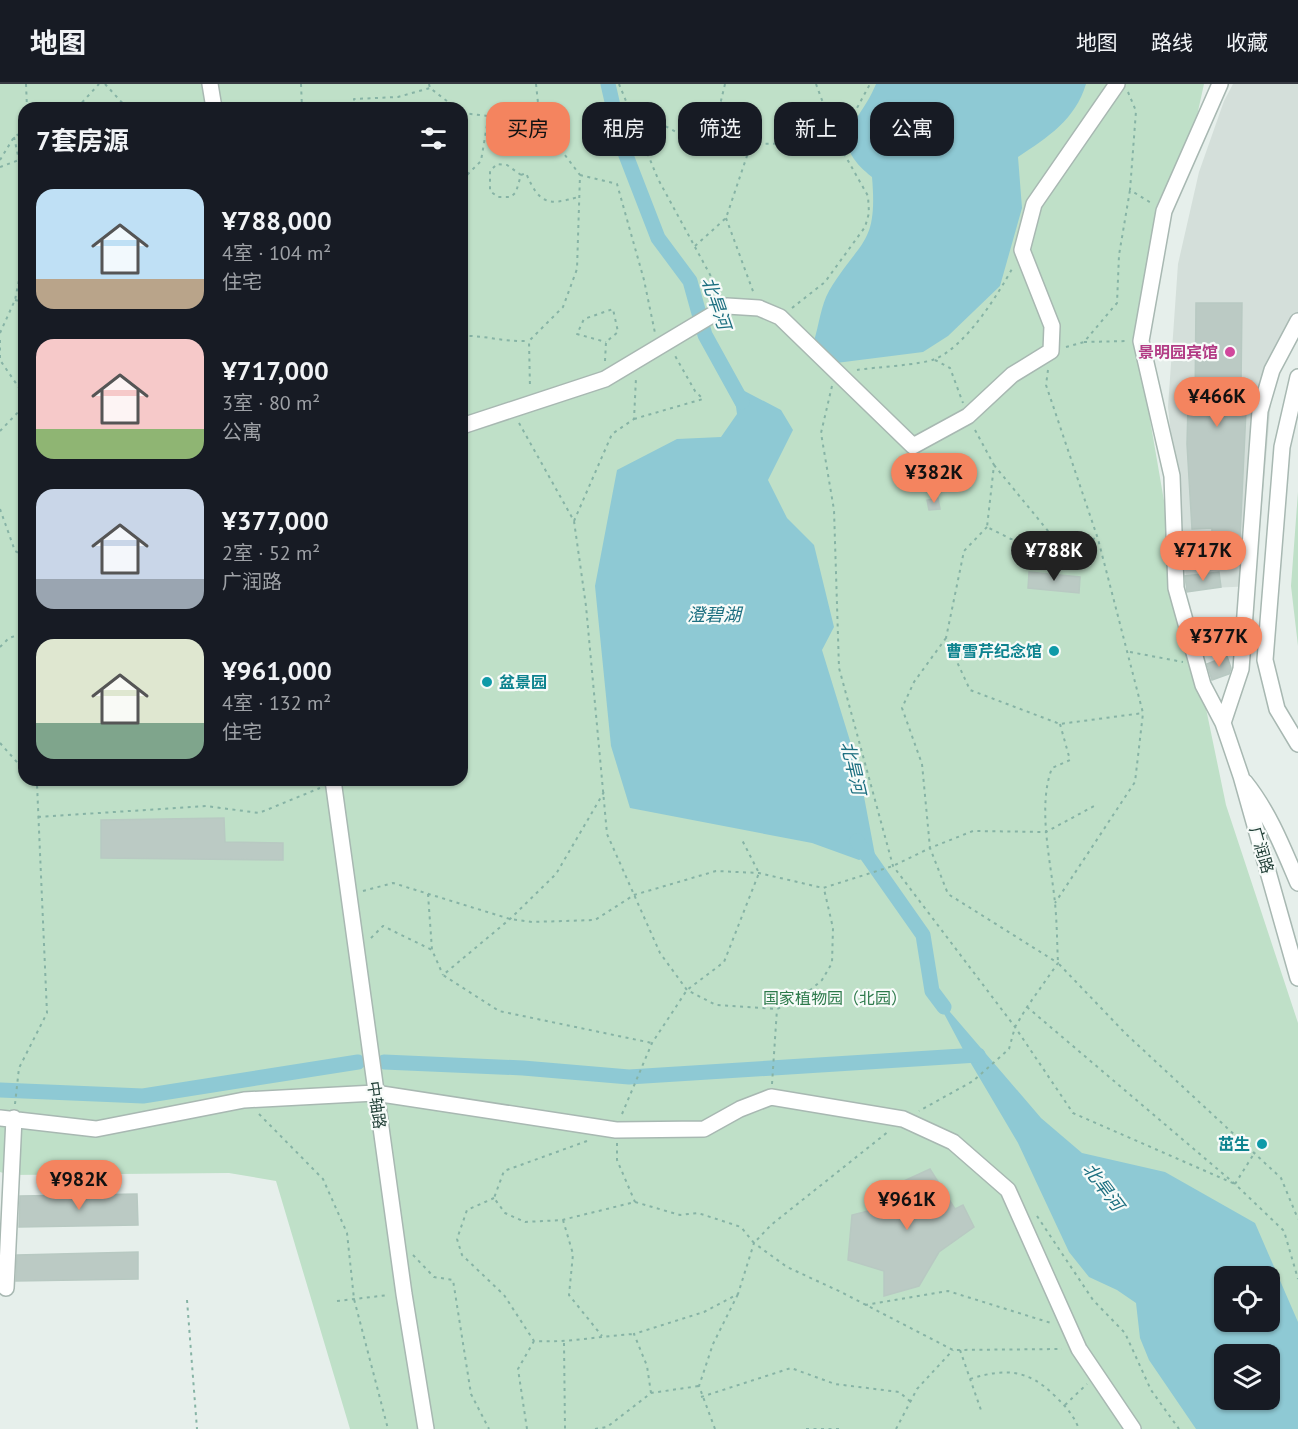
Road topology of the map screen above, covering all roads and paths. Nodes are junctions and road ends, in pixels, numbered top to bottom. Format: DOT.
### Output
graph roads {
  1 [pos="26,84"];
  2 [pos="99,84"];
  3 [pos="105,84"];
  4 [pos="210,84"];
  5 [pos="301,84"];
  6 [pos="536,84"];
  7 [pos="619,84"];
  8 [pos="725,84"];
  9 [pos="816,84"];
  10 [pos="870,84"];
  11 [pos="1117,84"];
  12 [pos="1125,84"];
  13 [pos="1219,85"];
  14 [pos="430,86"];
  15 [pos="27,102"];
  16 [pos="82,102"];
  17 [pos="122,102"];
  18 [pos="213,102"];
  19 [pos="302,102"];
  20 [pos="354,102"];
  21 [pos="449,102"];
  22 [pos="538,102"];
  23 [pos="625,102"];
  24 [pos="721,102"];
  25 [pos="823,102"];
  26 [pos="858,106"];
  27 [pos="468,114"];
  28 [pos="486,118"];
  29 [pos="486,130"];
  30 [pos="18,135"];
  31 [pos="14,137"];
  32 [pos="18,155"];
  33 [pos="566,156"];
  34 [pos="648,156"];
  35 [pos="747,156"];
  36 [pos="845,156"];
  37 [pos="0,160"];
  38 [pos="18,160"];
  39 [pos="0,167"];
  40 [pos="468,174"];
  41 [pos="580,175"];
  42 [pos="521,176"];
  43 [pos="1130,190"];
  44 [pos="579,196"];
  45 [pos="1164,211"];
  46 [pos="726,218"];
  47 [pos="695,246"];
  48 [pos="1022,249"];
  49 [pos="18,285"];
  50 [pos="15,300"];
  51 [pos="18,301"];
  52 [pos="727,306"];
  53 [pos="759,308"];
  54 [pos="780,317"];
  55 [pos="1298,321"];
  56 [pos="0,333"];
  57 [pos="468,336"];
  58 [pos="0,340"];
  59 [pos="529,341"];
  60 [pos="1141,341"];
  61 [pos="606,342"];
  62 [pos="1084,342"];
  63 [pos="662,344"];
  64 [pos="1051,351"];
  65 [pos="0,359"];
  66 [pos="638,360"];
  67 [pos="935,360"];
  68 [pos="835,372"];
  69 [pos="1298,377"];
  70 [pos="605,379"];
  71 [pos="18,386"];
  72 [pos="531,404"];
  73 [pos="512,410"];
  74 [pos="18,412"];
  75 [pos="968,416"];
  76 [pos="634,418"];
  77 [pos="468,424"];
  78 [pos="0,431"];
  79 [pos="994,465"];
  80 [pos="0,509"];
  81 [pos="574,521"];
  82 [pos="987,527"];
  83 [pos="1053,537"];
  84 [pos="1098,539"];
  85 [pos="18,553"];
  86 [pos="18,635"];
  87 [pos="1268,636"];
  88 [pos="946,638"];
  89 [pos="0,647"];
  90 [pos="1130,652"];
  91 [pos="1196,664"];
  92 [pos="1241,669"];
  93 [pos="1143,713"];
  94 [pos="1223,723"];
  95 [pos="1060,724"];
  96 [pos="0,743"];
  97 [pos="1298,744"];
  98 [pos="18,763"];
  99 [pos="1240,776"];
  100 [pos="37,786"];
  101 [pos="321,786"];
  102 [pos="334,786"];
  103 [pos="604,792"];
  104 [pos="1096,805"];
  105 [pos="38,817"];
  106 [pos="1046,832"];
  107 [pos="741,838"];
  108 [pos="930,848"];
  109 [pos="893,866"];
  110 [pos="759,873"];
  111 [pos="1298,883"];
  112 [pos="824,888"];
  113 [pos="428,894"];
  114 [pos="349,895"];
  115 [pos="634,896"];
  116 [pos="1055,903"];
  117 [pos="510,919"];
  118 [pos="432,950"];
  119 [pos="357,952"];
  120 [pos="1058,963"];
  121 [pos="443,975"];
  122 [pos="1298,978"];
  123 [pos="687,990"];
  124 [pos="1027,1007"];
  125 [pos="777,1008"];
  126 [pos="1016,1027"];
  127 [pos="652,1044"];
  128 [pos="375,1093"];
  129 [pos="771,1097"];
  130 [pos="244,1100"];
  131 [pos="7,1118"];
  132 [pos="903,1119"];
  133 [pos="616,1130"];
  134 [pos="594,1138"];
  135 [pos="1255,1152"];
  136 [pos="1235,1184"];
  137 [pos="494,1198"];
  138 [pos="635,1202"];
  139 [pos="1034,1211"];
  140 [pos="1298,1219"];
  141 [pos="562,1220"];
  142 [pos="754,1243"];
  143 [pos="398,1255"];
  144 [pos="1298,1279"];
  145 [pos="6,1288"];
  146 [pos="404,1294"];
  147 [pos="738,1294"];
  148 [pos="354,1299"];
  149 [pos="187,1300"];
  150 [pos="337,1301"];
  151 [pos="865,1305"];
  152 [pos="1070,1328"];
  153 [pos="634,1334"];
  154 [pos="602,1336"];
  155 [pos="534,1341"];
  156 [pos="564,1342"];
  157 [pos="1079,1349"];
  158 [pos="952,1350"];
  159 [pos="960,1350"];
  160 [pos="1097,1375"];
  161 [pos="970,1379"];
  162 [pos="699,1386"];
  163 [pos="651,1393"];
  164 [pos="701,1397"];
  165 [pos="911,1401"];
  166 [pos="1065,1405"];
  167 [pos="982,1413"];
  168 [pos="607,1428"];
  169 [pos="197,1429"];
  170 [pos="388,1429"];
  171 [pos="426,1429"];
  172 [pos="489,1429"];
  173 [pos="527,1429"];
  174 [pos="565,1429"];
  175 [pos="595,1429"];
  176 [pos="715,1429"];
  177 [pos="806,1429"];
  178 [pos="838,1429"];
  179 [pos="896,1429"];
  180 [pos="1079,1429"];
  181 [pos="1134,1429"];
  182 [pos="1179,1429"];
  1 -- 15 [label="path"];
  2 -- 16 [label="path"];
  3 -- 17 [label="path"];
  4 -- 18 [label="street"];
  5 -- 19 [label="path"];
  6 -- 22 [label="path"];
  7 -- 23 [label="path"];
  8 -- 24 [label="path"];
  9 -- 25 [label="path"];
  10 -- 26 [label="path"];
  11 -- 48 [label="street"];
  12 -- 43 [label="path"];
  13 -- 45 [label="street"];
  14 -- 20 [label="path"];
  14 -- 21 [label="path"];
  27 -- 28 [label="path"];
  29 -- 40 [label="path"];
  30 -- 31 [label="path"];
  31 -- 32 [label="path"];
  31 -- 37 [label="path"];
  33 -- 41 [label="path"];
  34 -- 47 [label="path"];
  35 -- 46 [label="path"];
  36 -- 54 [label="path"];
  38 -- 39 [label="path"];
  41 -- 44 [label="path"];
  41 -- 63 [label="path"];
  42 -- 42 [label="path"];
  42 -- 44 [label="path"];
  43 -- 45 [label="path"];
  43 -- 62 [label="path"];
  44 -- 59 [label="path"];
  45 -- 60 [label="street"];
  46 -- 47 [label="path"];
  46 -- 53 [label="path"];
  47 -- 52 [label="path"];
  48 -- 64 [label="street"];
  48 -- 67 [label="path"];
  49 -- 50 [label="path"];
  50 -- 51 [label="path"];
  50 -- 56 [label="path"];
  52 -- 53 [label="street"];
  52 -- 63 [label="street"];
  53 -- 54 [label="street"];
  54 -- 68 [label="street"];
  55 -- 92 [label="street"];
  57 -- 59 [label="path"];
  58 -- 65 [label="path"];
  59 -- 72 [label="path"];
  60 -- 62 [label="path"];
  60 -- 91 [label="street, 广润路"];
  61 -- 61 [label="path"];
  61 -- 70 [label="path"];
  62 -- 64 [label="path"];
  63 -- 66 [label="street"];
  63 -- 76 [label="path"];
  64 -- 75 [label="street"];
  64 -- 84 [label="path"];
  65 -- 71 [label="path"];
  66 -- 70 [label="street"];
  66 -- 76 [label="path"];
  67 -- 68 [label="path"];
  67 -- 75 [label="path"];
  68 -- 75 [label="street"];
  68 -- 109 [label="path"];
  69 -- 87 [label="street"];
  70 -- 72 [label="street"];
  72 -- 73 [label="street"];
  73 -- 77 [label="street"];
  73 -- 81 [label="path"];
  74 -- 78 [label="path"];
  75 -- 79 [label="path"];
  76 -- 81 [label="path"];
  79 -- 82 [label="path"];
  79 -- 83 [label="path"];
  80 -- 85 [label="path"];
  81 -- 103 [label="path"];
  82 -- 83 [label="path"];
  82 -- 88 [label="path"];
  83 -- 84 [label="path"];
  84 -- 90 [label="path"];
  86 -- 89 [label="path"];
  87 -- 92 [label="street"];
  87 -- 97 [label="street"];
  88 -- 95 [label="path"];
  88 -- 108 [label="path"];
  90 -- 91 [label="path"];
  90 -- 93 [label="path"];
  91 -- 94 [label="street, 广润路"];
  92 -- 94 [label="street"];
  93 -- 95 [label="path"];
  93 -- 116 [label="path"];
  94 -- 99 [label="street, 广润路"];
  95 -- 106 [label="path"];
  96 -- 98 [label="path"];
  99 -- 111 [label="street"];
  99 -- 122 [label="street, 广润路"];
  100 -- 105 [label="path"];
  101 -- 105 [label="path"];
  102 -- 114 [label="street, 中轴路"];
  103 -- 115 [label="path"];
  103 -- 117 [label="path"];
  104 -- 106 [label="path"];
  105 -- 131 [label="path"];
  106 -- 108 [label="path"];
  106 -- 116 [label="path"];
  107 -- 110 [label="path"];
  108 -- 109 [label="path"];
  108 -- 120 [label="path"];
  109 -- 112 [label="path"];
  109 -- 126 [label="path"];
  110 -- 112 [label="path"];
  110 -- 115 [label="path"];
  110 -- 123 [label="path"];
  112 -- 125 [label="path"];
  113 -- 114 [label="path"];
  113 -- 117 [label="path"];
  113 -- 118 [label="path"];
  114 -- 119 [label="street, 中轴路"];
  115 -- 117 [label="path"];
  115 -- 123 [label="path"];
  116 -- 120 [label="path"];
  117 -- 121 [label="path"];
  118 -- 119 [label="path"];
  118 -- 121 [label="path"];
  119 -- 128 [label="street, 中轴路"];
  120 -- 124 [label="path"];
  120 -- 135 [label="path"];
  121 -- 127 [label="path"];
  123 -- 125 [label="path"];
  123 -- 127 [label="path"];
  124 -- 126 [label="path"];
  124 -- 136 [label="path"];
  125 -- 129 [label="path"];
  126 -- 132 [label="path"];
  126 -- 136 [label="path"];
  127 -- 133 [label="path"];
  128 -- 130 [label="street"];
  128 -- 133 [label="street"];
  128 -- 143 [label="street, 中轴路"];
  129 -- 132 [label="street"];
  129 -- 133 [label="street"];
  130 -- 131 [label="street"];
  130 -- 148 [label="path"];
  131 -- 145 [label="street"];
  132 -- 142 [label="path"];
  132 -- 152 [label="street"];
  133 -- 138 [label="path"];
  134 -- 137 [label="path"];
  135 -- 136 [label="path"];
  135 -- 140 [label="path"];
  136 -- 144 [label="path"];
  137 -- 141 [label="path"];
  137 -- 155 [label="path"];
  138 -- 141 [label="path"];
  138 -- 142 [label="path"];
  139 -- 182 [label="path"];
  141 -- 154 [label="path"];
  142 -- 147 [label="path"];
  142 -- 151 [label="path"];
  143 -- 146 [label="street, 中轴路"];
  143 -- 172 [label="path"];
  146 -- 148 [label="path"];
  146 -- 171 [label="street, 中轴路"];
  147 -- 153 [label="path"];
  147 -- 162 [label="path"];
  148 -- 150 [label="path"];
  148 -- 170 [label="path"];
  149 -- 169 [label="path"];
  151 -- 152 [label="path"];
  151 -- 158 [label="path"];
  152 -- 157 [label="street"];
  153 -- 154 [label="path"];
  153 -- 163 [label="path"];
  154 -- 156 [label="path"];
  155 -- 156 [label="path"];
  155 -- 173 [label="path"];
  156 -- 174 [label="path"];
  157 -- 159 [label="path"];
  157 -- 160 [label="street"];
  158 -- 159 [label="path"];
  158 -- 165 [label="path"];
  159 -- 161 [label="path"];
  160 -- 166 [label="path"];
  160 -- 181 [label="street"];
  161 -- 166 [label="path"];
  161 -- 167 [label="path"];
  162 -- 163 [label="path"];
  162 -- 164 [label="path"];
  163 -- 168 [label="path"];
  164 -- 165 [label="path"];
  164 -- 176 [label="path"];
  165 -- 179 [label="path"];
  166 -- 180 [label="path"];
  168 -- 175 [label="path"];
  177 -- 178 [label="path"];
}
